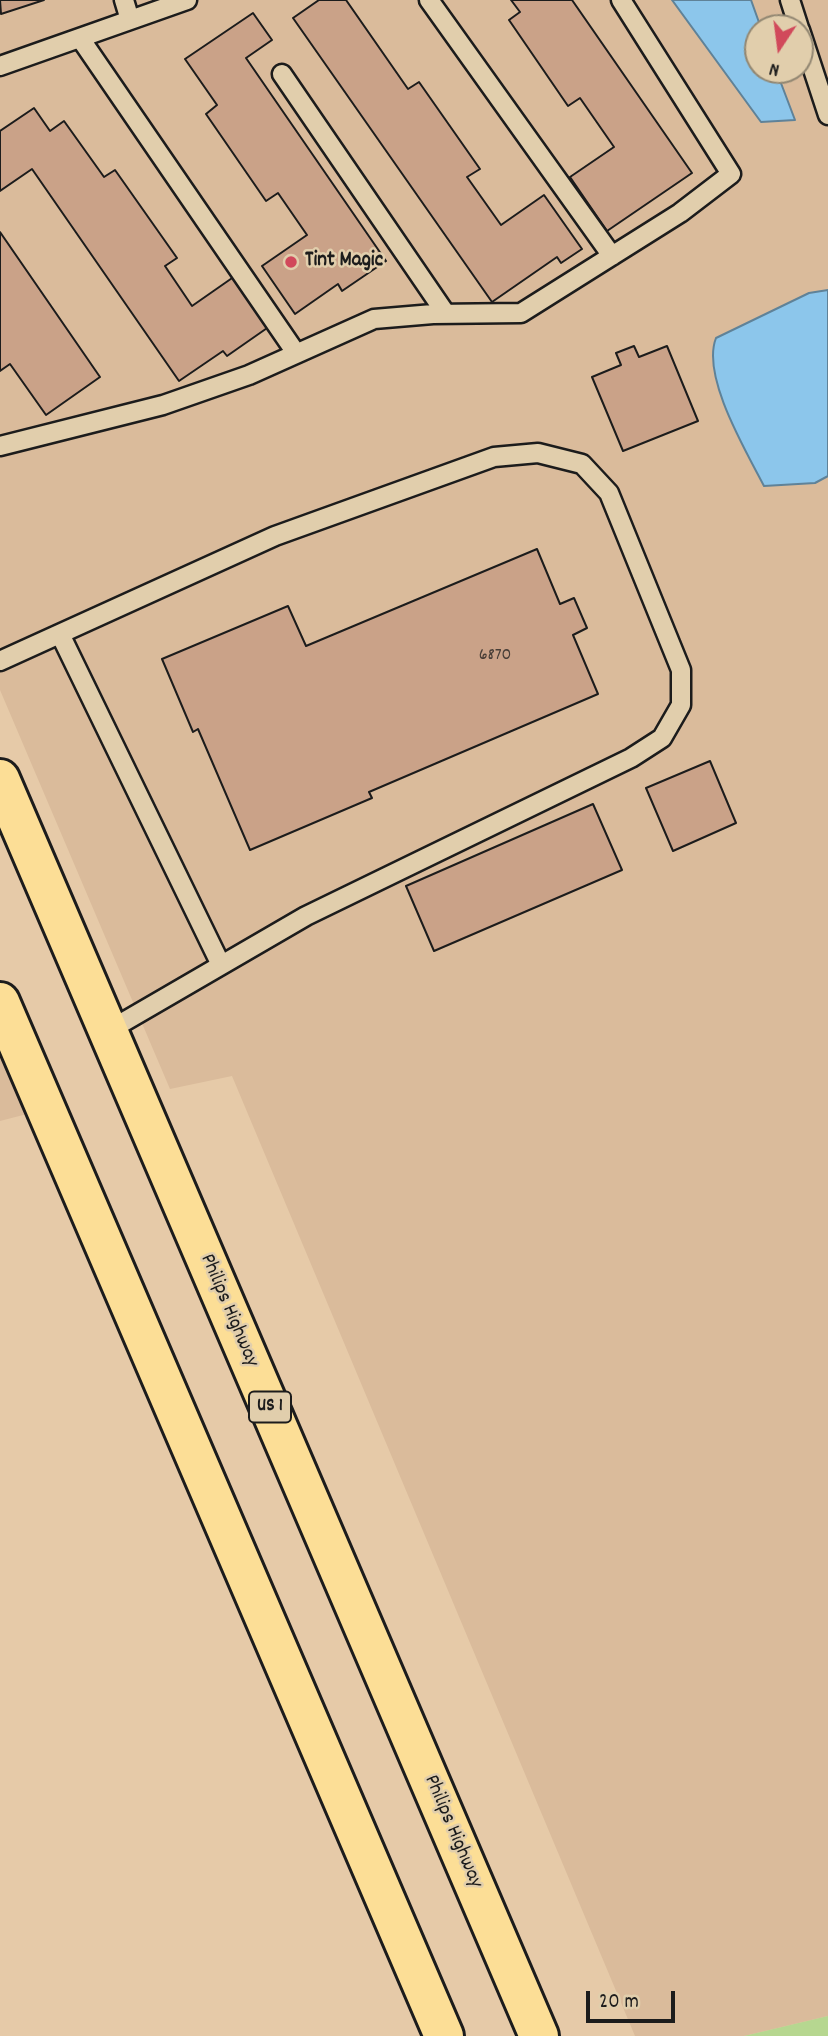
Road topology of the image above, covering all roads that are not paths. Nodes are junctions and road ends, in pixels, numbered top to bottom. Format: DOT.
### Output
graph roads {
  1 [pos="124,0"];
  2 [pos="187,0"];
  3 [pos="429,0"];
  4 [pos="621,0"];
  5 [pos="130,20"];
  6 [pos="80,38"];
  7 [pos="0,66"];
  8 [pos="814,72"];
  9 [pos="282,74"];
  10 [pos="828,116"];
  11 [pos="612,256"];
  12 [pos="446,314"];
  13 [pos="296,353"];
  14 [pos="0,446"];
  15 [pos="60,634"];
  16 [pos="0,661"];
  17 [pos="0,779"];
  18 [pos="221,965"];
  19 [pos="0,1002"];
  20 [pos="108,1031"];
  21 [pos="444,2036"];
  22 [pos="539,2036"];
  1 -- 5 [label="lane"];
  2 -- 5 [label="lane"];
  3 -- 11 [label="lane"];
  4 -- 11 [label="lane"];
  5 -- 6 [label="lane"];
  6 -- 7 [label="lane"];
  6 -- 13 [label="lane"];
  8 -- 10 [label="lane"];
  9 -- 12 [label="lane"];
  11 -- 12 [label="lane"];
  12 -- 13 [label="lane"];
  13 -- 14 [label="lane"];
  15 -- 16 [label="lane"];
  15 -- 18 [label="lane"];
  15 -- 18 [label="lane"];
  17 -- 20 [label="main road, Philips Highway / US 1"];
  18 -- 20 [label="lane"];
  19 -- 21 [label="main road"];
  20 -- 22 [label="main road, Philips Highway / US 1"];
}
